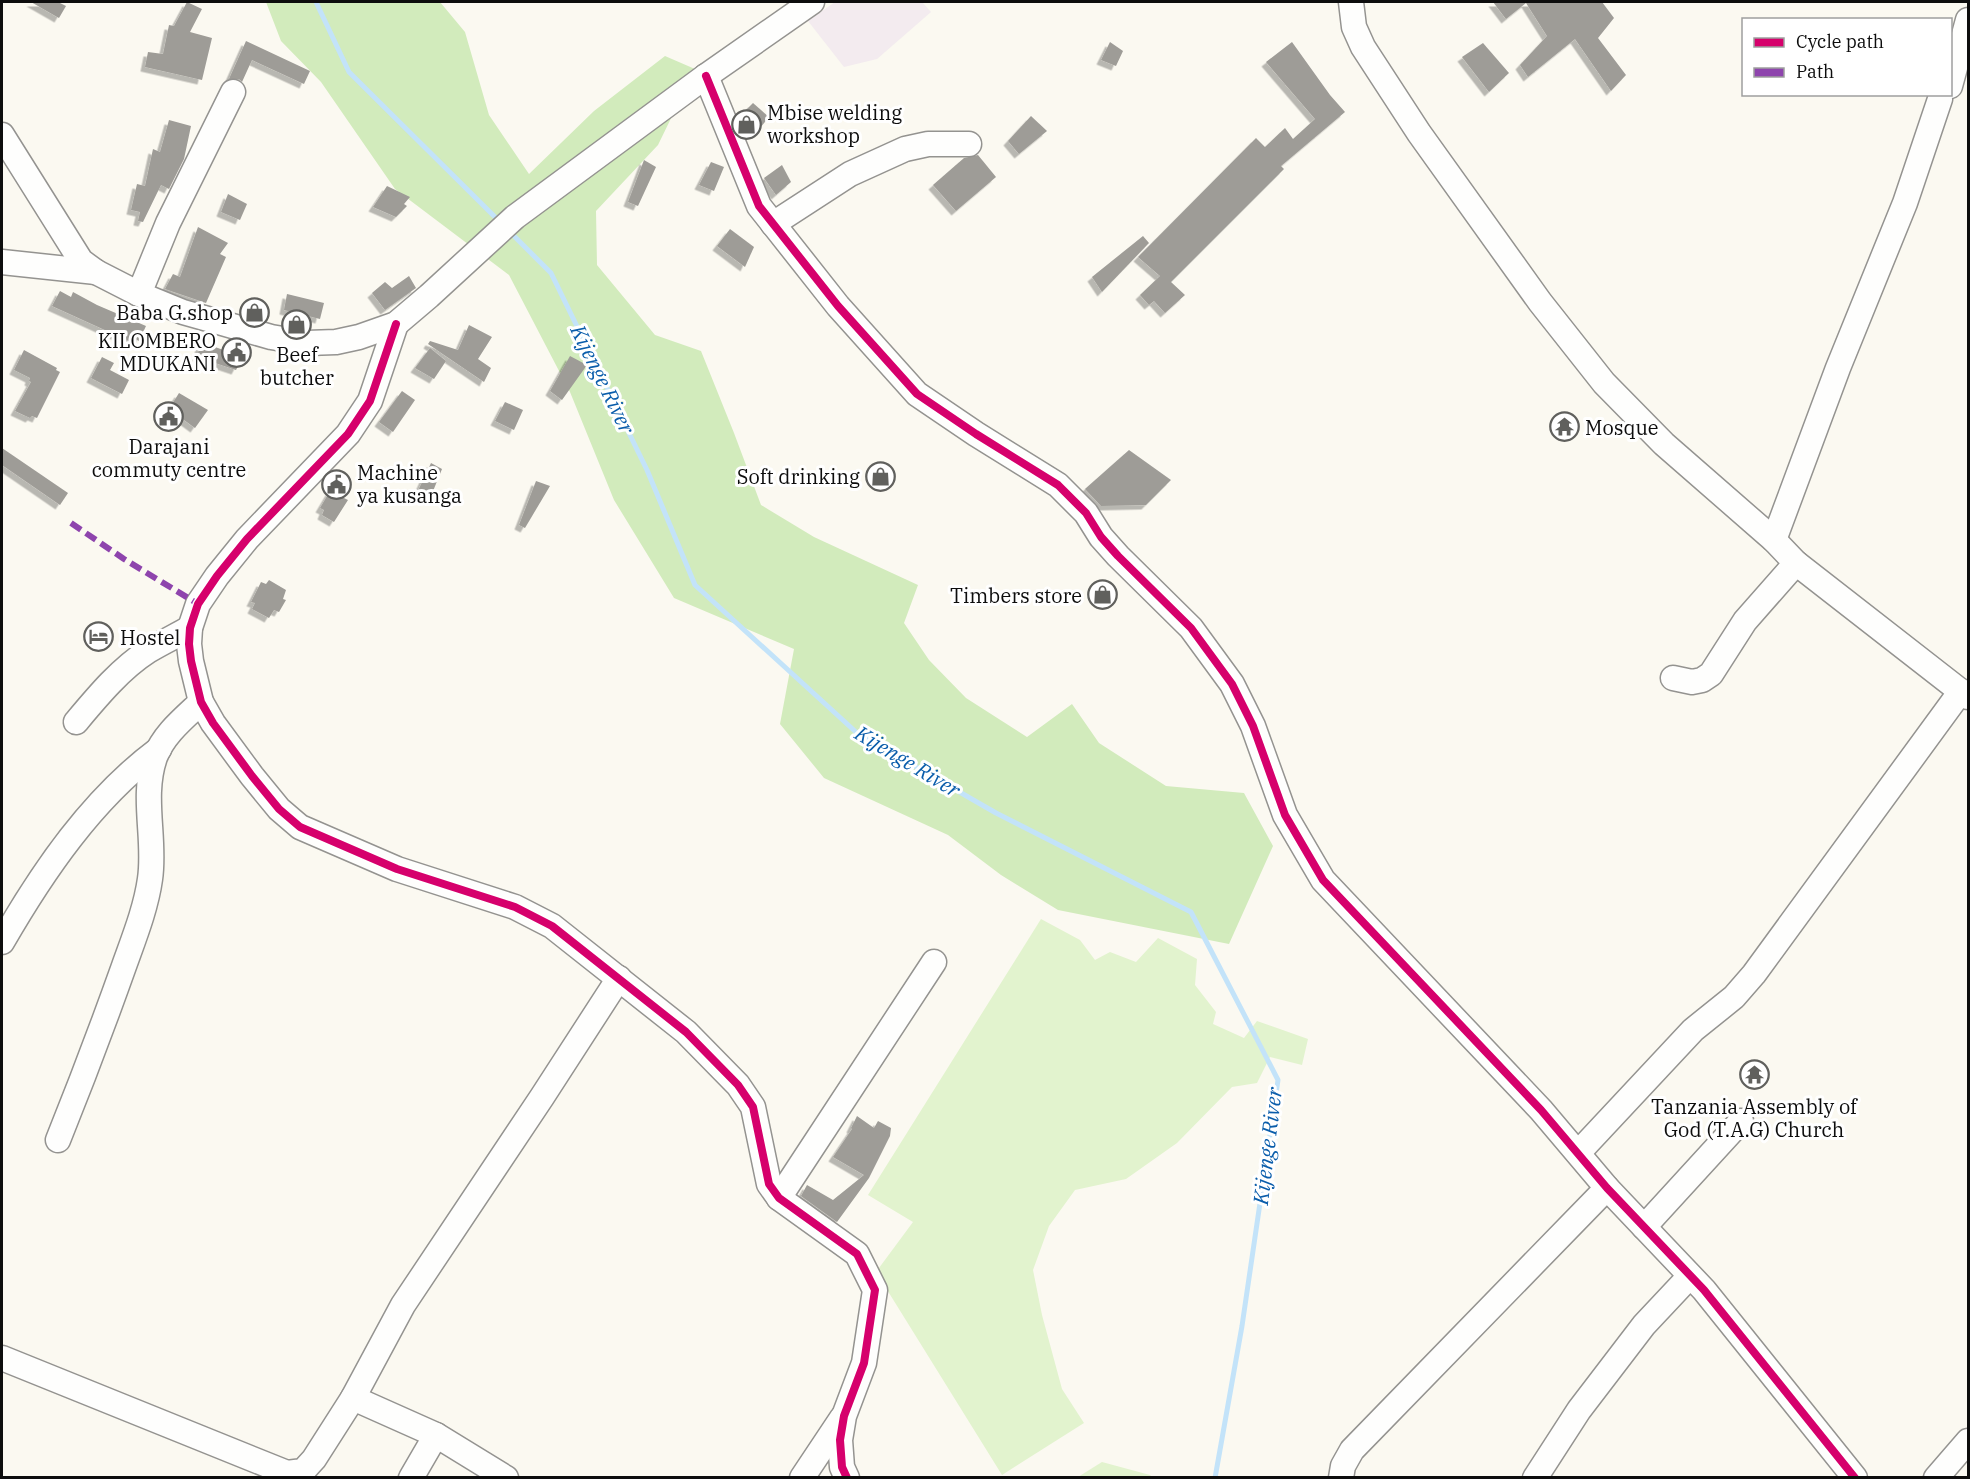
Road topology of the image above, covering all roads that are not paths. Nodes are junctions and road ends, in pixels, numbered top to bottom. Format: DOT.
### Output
graph roads {
  1 [pos="812,2"];
  2 [pos="1351,2"];
  3 [pos="1968,20"];
  4 [pos="1952,75"];
  5 [pos="706,76"];
  6 [pos="233,92"];
  7 [pos="1946,96"];
  8 [pos="2,135"];
  9 [pos="969,144"];
  10 [pos="773,224"];
  11 [pos="2,262"];
  12 [pos="96,272"];
  13 [pos="139,294"];
  14 [pos="396,324"];
  15 [pos="1774,540"];
  16 [pos="1796,562"];
  17 [pos="190,628"];
  18 [pos="1673,678"];
  19 [pos="1965,694"];
  20 [pos="201,702"];
  21 [pos="76,722"];
  22 [pos="159,749"];
  23 [pos="2,942"];
  24 [pos="934,962"];
  25 [pos="619,978"];
  26 [pos="1741,1121"];
  27 [pos="58,1140"];
  28 [pos="1578,1154"];
  29 [pos="1607,1188"];
  30 [pos="779,1198"];
  31 [pos="1644,1227"];
  32 [pos="1690,1276"];
  33 [pos="2,1358"];
  34 [pos="353,1398"];
  35 [pos="844,1416"];
  36 [pos="436,1435"];
  37 [pos="1968,1441"];
  38 [pos="411,1478"];
  39 [pos="506,1478"];
  40 [pos="802,1478"];
  41 [pos="847,1478"];
  42 [pos="1341,1478"];
  43 [pos="1535,1478"];
  44 [pos="1856,1478"];
  45 [pos="1936,1478"];
  1 -- 5 [label="street"];
  2 -- 15 [label="street"];
  3 -- 4 [label="street"];
  5 -- 10 [label="street"];
  5 -- 14 [label="street"];
  6 -- 13 [label="street"];
  7 -- 15 [label="street"];
  8 -- 12 [label="street"];
  9 -- 10 [label="street"];
  10 -- 28 [label="street"];
  11 -- 12 [label="street"];
  12 -- 13 [label="street"];
  13 -- 14 [label="street"];
  14 -- 17 [label="street"];
  15 -- 16 [label="street"];
  16 -- 18 [label="street"];
  16 -- 19 [label="street"];
  17 -- 20 [label="street"];
  17 -- 21 [label="street"];
  19 -- 28 [label="street"];
  20 -- 22 [label="street"];
  20 -- 25 [label="street"];
  22 -- 23 [label="street"];
  22 -- 27 [label="street"];
  24 -- 30 [label="street"];
  25 -- 30 [label="street"];
  25 -- 34 [label="street"];
  26 -- 31 [label="street"];
  28 -- 29 [label="street"];
  29 -- 31 [label="street"];
  29 -- 42 [label="street"];
  30 -- 35 [label="street"];
  31 -- 32 [label="street"];
  32 -- 43 [label="street"];
  32 -- 44 [label="street"];
  33 -- 34 [label="street"];
  34 -- 36 [label="street"];
  35 -- 40 [label="street"];
  35 -- 41 [label="street"];
  36 -- 38 [label="street"];
  36 -- 39 [label="street"];
  37 -- 45 [label="street"];
}
